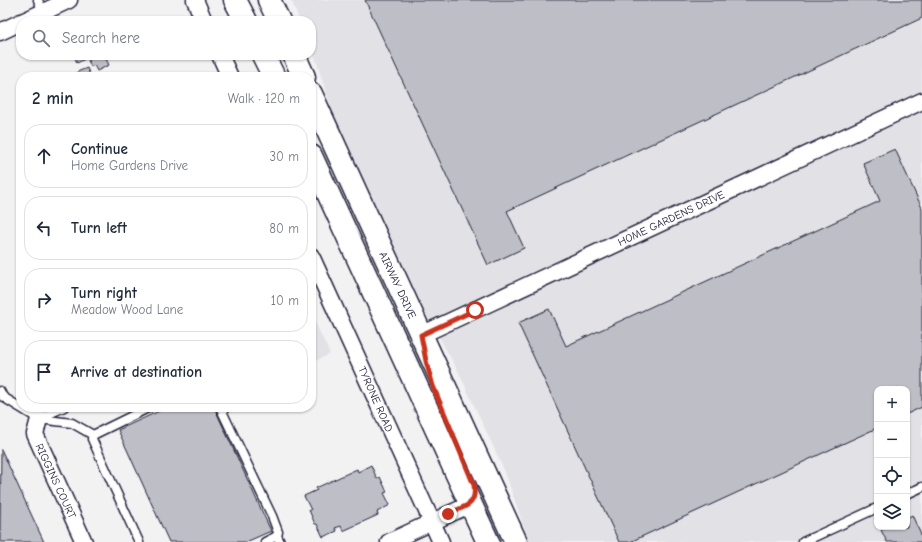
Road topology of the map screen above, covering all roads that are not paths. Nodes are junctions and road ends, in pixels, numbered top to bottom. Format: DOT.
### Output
graph roads {
  1 [pos="69,0"];
  2 [pos="195,0"];
  3 [pos="235,0"];
  4 [pos="269,0"];
  5 [pos="40,6"];
  6 [pos="29,16"];
  7 [pos="202,16"];
  8 [pos="243,16"];
  9 [pos="277,16"];
  10 [pos="16,24"];
  11 [pos="0,32"];
  12 [pos="222,60"];
  13 [pos="266,60"];
  14 [pos="296,60"];
  15 [pos="228,72"];
  16 [pos="272,72"];
  17 [pos="302,72"];
  18 [pos="922,101"];
  19 [pos="316,105"];
  20 [pos="316,167"];
  21 [pos="316,267"];
  22 [pos="421,335"];
  23 [pos="0,392"];
  24 [pos="16,403"];
  25 [pos="140,412"];
  26 [pos="222,412"];
  27 [pos="40,413"];
  28 [pos="93,435"];
  29 [pos="922,487"];
  30 [pos="910,493"];
  31 [pos="471,504"];
  32 [pos="874,509"];
  33 [pos="432,522"];
  34 [pos="278,539"];
  35 [pos="84,542"];
  36 [pos="139,542"];
  37 [pos="265,542"];
  38 [pos="389,542"];
  39 [pos="441,542"];
  40 [pos="488,542"];
  41 [pos="504,542"];
  42 [pos="516,542"];
  43 [pos="803,542"];
  1 -- 5 [label="street"];
  2 -- 7 [label="street"];
  3 -- 8 [label="main road"];
  4 -- 9 [label="main road"];
  5 -- 6 [label="street"];
  10 -- 11 [label="street"];
  12 -- 15 [label="street"];
  13 -- 16 [label="main road"];
  14 -- 17 [label="main road"];
  18 -- 22 [label="street, HOME GARDENS DRIVE"];
  19 -- 22 [label="main road, AIRWAY DRIVE"];
  20 -- 31 [label="main road"];
  21 -- 33 [label="street, TYRONE ROAD"];
  22 -- 31 [label="main road"];
  22 -- 42 [label="main road, AIRWAY DRIVE"];
  23 -- 24 [label="lane"];
  25 -- 28 [label="lane"];
  26 -- 34 [label="lane"];
  27 -- 28 [label="lane"];
  27 -- 35 [label="street, RIGGINS COURT"];
  28 -- 36 [label="lane"];
  29 -- 30 [label="lane"];
  31 -- 33 [label="street"];
  31 -- 40 [label="main road"];
  31 -- 41 [label="main road"];
  32 -- 43 [label="lane"];
  33 -- 38 [label="street"];
  33 -- 39 [label="street, TYRONE ROAD"];
  34 -- 37 [label="lane"];
}
